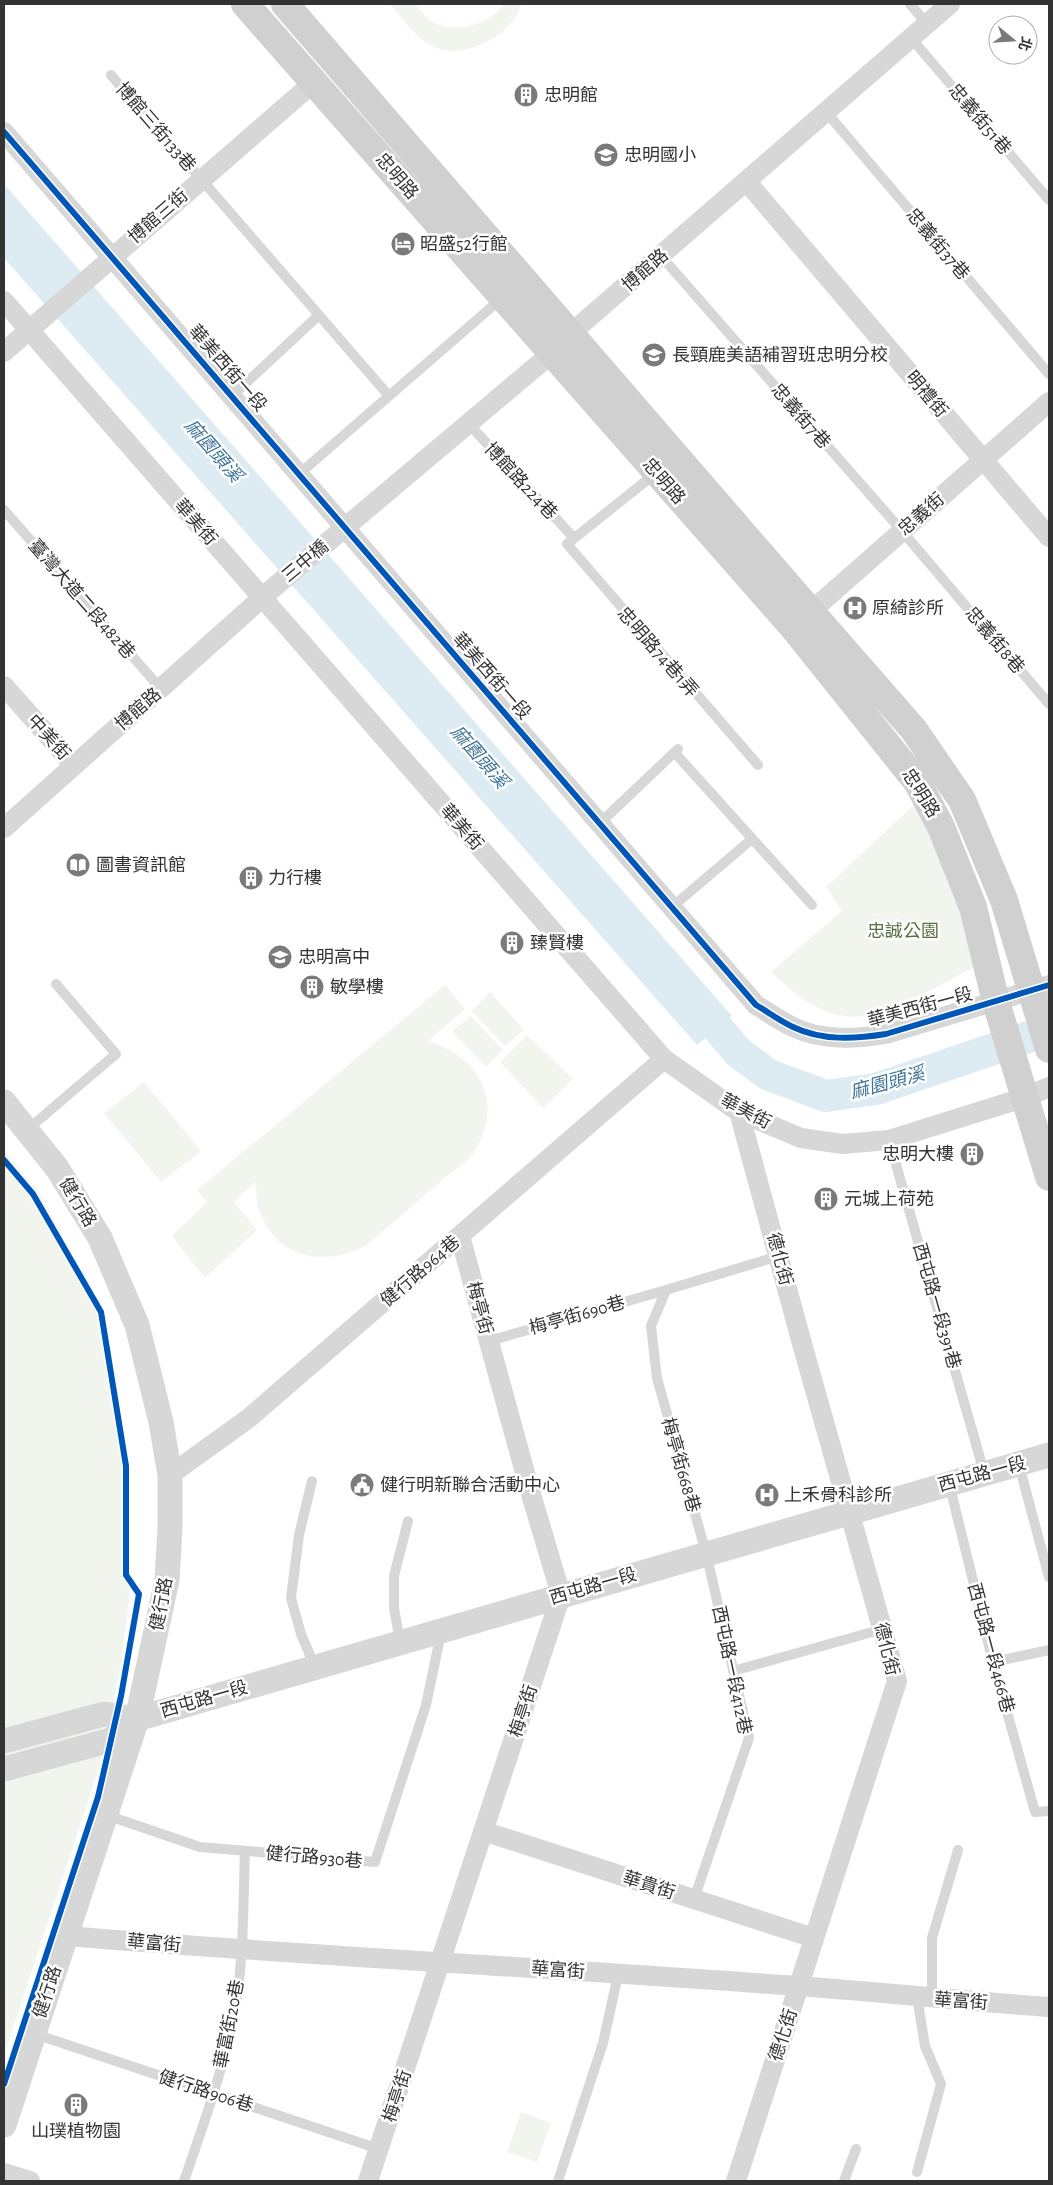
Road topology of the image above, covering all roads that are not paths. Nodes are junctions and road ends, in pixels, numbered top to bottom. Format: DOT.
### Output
graph roads {
  1 [pos="245,4"];
  2 [pos="285,4"];
  3 [pos="910,4"];
  4 [pos="950,4"];
  5 [pos="927,24"];
  6 [pos="911,38"];
  7 [pos="111,75"];
  8 [pos="314,82"];
  9 [pos="826,113"];
  10 [pos="4,132"];
  11 [pos="202,179"];
  12 [pos="746,181"];
  13 [pos="1049,200"];
  14 [pos="661,256"];
  15 [pos="109,260"];
  16 [pos="503,297"];
  17 [pos="4,301"];
  18 [pos="319,315"];
  19 [pos="33,327"];
  20 [pos="561,344"];
  21 [pos="4,352"];
  22 [pos="1049,374"];
  23 [pos="232,396"];
  24 [pos="389,396"];
  25 [pos="1049,402"];
  26 [pos="469,424"];
  27 [pos="983,460"];
  28 [pos="657,472"];
  29 [pos="299,474"];
  30 [pos="4,510"];
  31 [pos="341,531"];
  32 [pos="902,531"];
  33 [pos="574,537"];
  34 [pos="1049,537"];
  35 [pos="267,593"];
  36 [pos="801,619"];
  37 [pos="4,686"];
  38 [pos="160,689"];
  39 [pos="1049,704"];
  40 [pos="74,765"];
  41 [pos="758,765"];
  42 [pos="600,823"];
  43 [pos="4,828"];
  44 [pos="752,839"];
  45 [pos="812,905"];
  46 [pos="672,907"];
  47 [pos="56,984"];
  48 [pos="1037,991"];
  49 [pos="997,1005"];
  50 [pos="1049,1049"];
  51 [pos="664,1059"];
  52 [pos="1032,1089"];
  53 [pos="4,1102"];
  54 [pos="739,1112"];
  55 [pos="27,1130"];
  56 [pos="889,1140"];
  57 [pos="1049,1177"];
  58 [pos="460,1236"];
  59 [pos="779,1256"];
  60 [pos="666,1290"];
  61 [pos="489,1341"];
  62 [pos="1049,1455"];
  63 [pos="1018,1464"];
  64 [pos="984,1472"];
  65 [pos="170,1475"];
  66 [pos="312,1481"];
  67 [pos="949,1482"];
  68 [pos="850,1511"];
  69 [pos="408,1521"];
  70 [pos="706,1553"];
  71 [pos="1049,1577"];
  72 [pos="561,1595"];
  73 [pos="883,1629"];
  74 [pos="442,1630"];
  75 [pos="400,1642"];
  76 [pos="1049,1650"];
  77 [pos="994,1662"];
  78 [pos="315,1667"];
  79 [pos="733,1671"];
  80 [pos="137,1719"];
  81 [pos="4,1741"];
  82 [pos="4,1769"];
  83 [pos="1049,1811"];
  84 [pos="106,1814"];
  85 [pos="483,1832"];
  86 [pos="958,1850"];
  87 [pos="245,1851"];
  88 [pos="694,1899"];
  89 [pos="66,1936"];
  90 [pos="814,1938"];
  91 [pos="241,1951"];
  92 [pos="440,1962"];
  93 [pos="618,1975"];
  94 [pos="799,1986"];
  95 [pos="925,1998"];
  96 [pos="1049,2006"];
  97 [pos="34,2034"];
  98 [pos="214,2094"];
  99 [pos="4,2125"];
  100 [pos="379,2149"];
  101 [pos="856,2149"];
  102 [pos="917,2172"];
  103 [pos="4,2173"];
  104 [pos="30,2181"];
  105 [pos="184,2181"];
  106 [pos="368,2181"];
  107 [pos="558,2181"];
  108 [pos="736,2181"];
  109 [pos="844,2181"];
  1 -- 8 [label="main road, 忠明路"];
  2 -- 20 [label="main road, 忠明路"];
  3 -- 5 [label="lane"];
  4 -- 5 [label="street, 博館路"];
  5 -- 6 [label="street, 博館路"];
  6 -- 9 [label="street, 博館路"];
  6 -- 13 [label="lane, 忠義街51巷"];
  7 -- 11 [label="lane, 博館三街133巷"];
  8 -- 11 [label="street, 博館三街"];
  8 -- 16 [label="main road, 忠明路"];
  9 -- 12 [label="street, 博館路"];
  9 -- 22 [label="lane, 忠義街37巷"];
  10 -- 15 [label="street, 華美西街一段"];
  11 -- 15 [label="street, 博館三街"];
  11 -- 18 [label="lane, 博館三街133巷"];
  12 -- 14 [label="street, 博館路"];
  12 -- 27 [label="street, 明禮街"];
  14 -- 20 [label="street, 博館路"];
  14 -- 32 [label="lane, 忠義街7巷"];
  15 -- 19 [label="street, 博館三街"];
  15 -- 23 [label="street, 華美西街一段"];
  16 -- 20 [label="main road, 忠明路"];
  16 -- 24 [label="lane"];
  17 -- 19 [label="street, 華美街"];
  18 -- 23 [label="lane"];
  18 -- 24 [label="lane, 博館三街133巷"];
  19 -- 21 [label="street, 博館三街"];
  19 -- 35 [label="street, 華美街"];
  20 -- 26 [label="street, 博館路"];
  20 -- 28 [label="main road, 忠明路"];
  20 -- 36 [label="main road, 忠明路"];
  23 -- 29 [label="street, 華美西街一段"];
  24 -- 29 [label="lane"];
  25 -- 27 [label="street, 忠義街"];
  26 -- 31 [label="street, 博館路"];
  26 -- 33 [label="lane, 博館路224巷"];
  27 -- 32 [label="street, 忠義街"];
  27 -- 34 [label="street, 明禮街"];
  28 -- 33 [label="lane"];
  28 -- 36 [label="main road, 忠明路"];
  29 -- 31 [label="street, 華美西街一段"];
  30 -- 38 [label="lane, 臺灣大道二段482巷"];
  31 -- 35 [label="street, 三中橋"];
  31 -- 42 [label="street, 華美西街一段"];
  32 -- 36 [label="street, 忠義街"];
  32 -- 39 [label="lane, 忠義街8巷"];
  33 -- 41 [label="lane, 忠明路74巷1弄"];
  35 -- 38 [label="street, 博館路"];
  35 -- 51 [label="street, 華美街"];
  36 -- 48 [label="main road, 忠明路"];
  36 -- 49 [label="main road, 忠明路"];
  37 -- 40 [label="street, 中美街"];
  38 -- 40 [label="street, 博館路"];
  40 -- 43 [label="street, 博館路"];
  42 -- 44 [label="lane"];
  42 -- 46 [label="street, 華美西街一段"];
  44 -- 45 [label="lane"];
  44 -- 46 [label="lane"];
  46 -- 49 [label="street, 華美西街一段"];
  47 -- 55 [label="lane"];
  48 -- 49 [label="street, 華美西街一段"];
  48 -- 50 [label="main road, 忠明路"];
  49 -- 52 [label="main road, 忠明路"];
  51 -- 54 [label="street, 華美街"];
  51 -- 58 [label="street, 健行路964巷"];
  52 -- 56 [label="street, 華美街"];
  52 -- 57 [label="main road"];
  53 -- 55 [label="street, 健行路"];
  54 -- 56 [label="street, 華美街"];
  54 -- 59 [label="street, 德化街"];
  55 -- 65 [label="street, 健行路"];
  56 -- 64 [label="lane, 西屯路一段391巷"];
  58 -- 61 [label="street, 梅亭街"];
  58 -- 65 [label="street, 健行路964巷"];
  59 -- 60 [label="lane, 梅亭街690巷"];
  59 -- 68 [label="street, 德化街"];
  60 -- 61 [label="lane, 梅亭街690巷"];
  60 -- 70 [label="lane, 梅亭街668巷"];
  61 -- 72 [label="street, 梅亭街"];
  62 -- 63 [label="street, 西屯路一段"];
  63 -- 64 [label="street, 西屯路一段"];
  63 -- 71 [label="lane"];
  64 -- 67 [label="street, 西屯路一段"];
  65 -- 80 [label="street, 健行路"];
  66 -- 78 [label="lane"];
  67 -- 68 [label="street, 西屯路一段"];
  67 -- 77 [label="lane, 西屯路一段466巷"];
  68 -- 70 [label="street, 西屯路一段"];
  68 -- 73 [label="street, 德化街"];
  69 -- 75 [label="lane"];
  70 -- 72 [label="street, 西屯路一段"];
  70 -- 79 [label="lane, 西屯路一段412巷"];
  72 -- 74 [label="street, 西屯路一段"];
  72 -- 85 [label="street, 梅亭街"];
  73 -- 79 [label="lane"];
  73 -- 90 [label="street, 德化街"];
  74 -- 75 [label="street, 西屯路一段"];
  74 -- 87 [label="lane, 健行路930巷"];
  75 -- 78 [label="street, 西屯路一段"];
  76 -- 77 [label="lane"];
  77 -- 83 [label="lane, 西屯路一段466巷"];
  78 -- 80 [label="street, 西屯路一段"];
  79 -- 88 [label="lane, 西屯路一段412巷"];
  80 -- 81 [label="street, 西屯路一段"];
  80 -- 82 [label="street, 西屯路一段"];
  80 -- 84 [label="street, 健行路"];
  84 -- 87 [label="lane, 健行路930巷"];
  84 -- 89 [label="street, 健行路"];
  85 -- 88 [label="street, 華貴街"];
  85 -- 92 [label="street, 梅亭街"];
  86 -- 95 [label="lane"];
  87 -- 91 [label="lane, 華富街20巷"];
  88 -- 90 [label="street, 華貴街"];
  89 -- 91 [label="street, 華富街"];
  89 -- 97 [label="street, 健行路"];
  90 -- 94 [label="street, 德化街"];
  91 -- 92 [label="street, 華富街"];
  91 -- 98 [label="lane, 華富街20巷"];
  92 -- 93 [label="street, 華富街"];
  92 -- 100 [label="street, 梅亭街"];
  93 -- 94 [label="street, 華富街"];
  93 -- 107 [label="lane"];
  94 -- 95 [label="street, 華富街"];
  94 -- 108 [label="street, 德化街"];
  95 -- 96 [label="street, 華富街"];
  95 -- 102 [label="lane"];
  97 -- 98 [label="lane, 健行路906巷"];
  97 -- 99 [label="street, 健行路"];
  98 -- 100 [label="lane, 健行路906巷"];
  98 -- 105 [label="lane, 華富街20巷"];
  100 -- 106 [label="street, 梅亭街"];
  101 -- 109 [label="lane"];
  103 -- 104 [label="street"];
}
